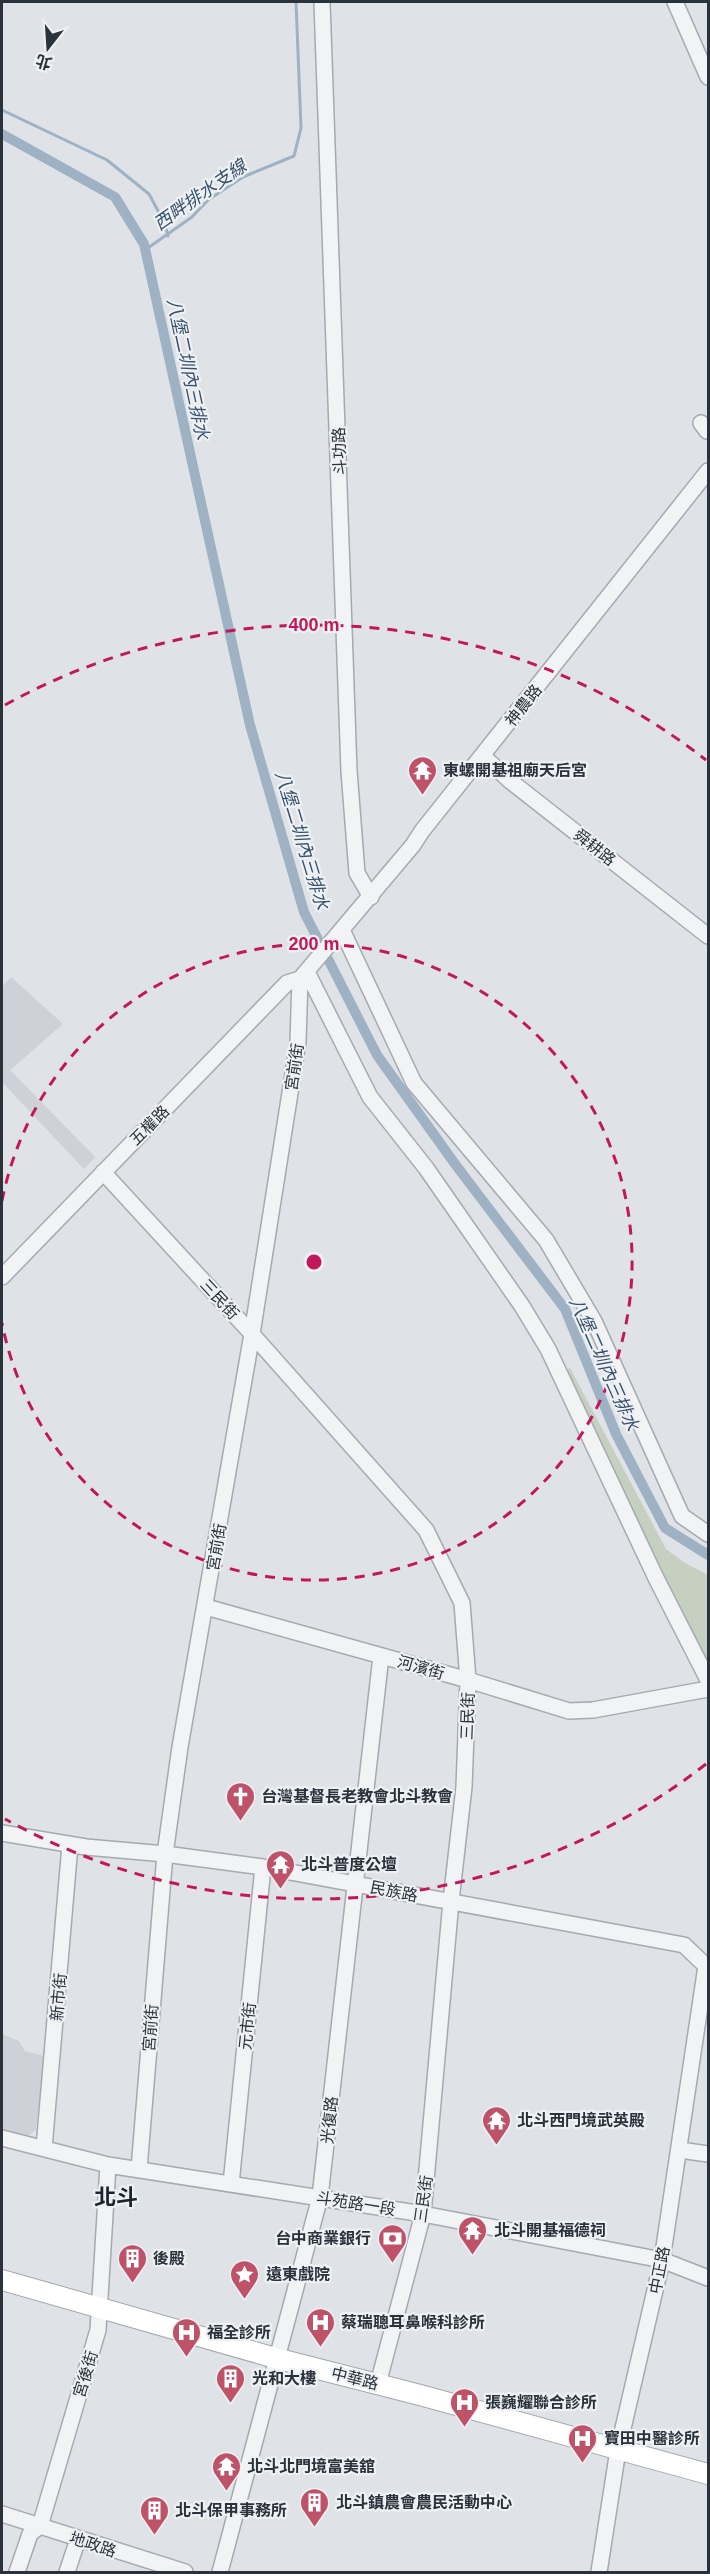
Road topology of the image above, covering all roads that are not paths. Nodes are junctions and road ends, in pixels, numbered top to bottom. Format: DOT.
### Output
graph roads {
  1 [pos="322,2"];
  2 [pos="675,2"];
  3 [pos="708,76"];
  4 [pos="708,471"];
  5 [pos="483,756"];
  6 [pos="371,897"];
  7 [pos="338,934"];
  8 [pos="708,936"];
  9 [pos="306,973"];
  10 [pos="103,1172"];
  11 [pos="2,1277"];
  12 [pos="252,1334"];
  13 [pos="708,1534"];
  14 [pos="206,1607"];
  15 [pos="381,1656"];
  16 [pos="468,1680"];
  17 [pos="708,1680"];
  18 [pos="708,1689"];
  19 [pos="2,1833"];
  20 [pos="70,1845"];
  21 [pos="165,1854"];
  22 [pos="263,1867"];
  23 [pos="355,1883"];
  24 [pos="451,1901"];
  25 [pos="706,1966"];
  26 [pos="702,2047"];
  27 [pos="2,2138"];
  28 [pos="44,2148"];
  29 [pos="680,2150"];
  30 [pos="708,2154"];
  31 [pos="108,2165"];
  32 [pos="139,2169"];
  33 [pos="231,2184"];
  34 [pos="321,2197"];
  35 [pos="423,2214"];
  36 [pos="662,2260"];
  37 [pos="708,2278"];
  38 [pos="2,2280"];
  39 [pos="100,2308"];
  40 [pos="279,2360"];
  41 [pos="378,2384"];
  42 [pos="618,2450"];
  43 [pos="708,2474"];
  44 [pos="2,2514"];
  45 [pos="40,2526"];
  46 [pos="78,2539"];
  47 [pos="17,2572"];
  48 [pos="67,2572"];
  49 [pos="185,2572"];
  50 [pos="220,2572"];
  51 [pos="599,2572"];
  1 -- 6 [label="street, 斗功路"];
  2 -- 3 [label="street"];
  4 -- 5 [label="street, 神農路"];
  5 -- 6 [label="street, 神農路"];
  5 -- 8 [label="street, 舜耕路"];
  6 -- 7 [label="street, 神農路"];
  7 -- 9 [label="street"];
  7 -- 13 [label="street"];
  9 -- 10 [label="street, 五權路"];
  9 -- 12 [label="street, 宮前街"];
  9 -- 17 [label="street"];
  10 -- 11 [label="street, 五權路"];
  10 -- 12 [label="street, 三民街"];
  12 -- 14 [label="street, 宮前街"];
  12 -- 16 [label="street, 三民街"];
  14 -- 15 [label="street, 河濱街"];
  14 -- 21 [label="street, 宮前街"];
  15 -- 16 [label="street, 河濱街"];
  15 -- 23 [label="street, 光復路"];
  16 -- 18 [label="street, 河濱街"];
  16 -- 24 [label="street, 三民街"];
  19 -- 20 [label="street, 民族路"];
  20 -- 21 [label="street, 民族路"];
  20 -- 28 [label="street, 新市街"];
  21 -- 22 [label="street, 民族路"];
  21 -- 32 [label="street, 宮前街"];
  22 -- 23 [label="street, 民族路"];
  22 -- 33 [label="street, 元市街"];
  23 -- 24 [label="street, 民族路"];
  23 -- 34 [label="street, 光復路"];
  24 -- 25 [label="street, 民族路"];
  24 -- 35 [label="street, 三民街"];
  25 -- 26 [label="street, 中正路"];
  26 -- 29 [label="street, 中正路"];
  27 -- 28 [label="street, 斗苑路一段"];
  28 -- 31 [label="street, 斗苑路一段"];
  29 -- 30 [label="street"];
  29 -- 36 [label="street, 中正路"];
  31 -- 32 [label="street, 斗苑路一段"];
  31 -- 39 [label="street, 宮後街"];
  32 -- 33 [label="street, 斗苑路一段"];
  33 -- 34 [label="street, 斗苑路一段"];
  34 -- 35 [label="street, 斗苑路一段"];
  34 -- 40 [label="street, 光復路"];
  35 -- 36 [label="street, 斗苑路一段"];
  35 -- 41 [label="street, 三民街"];
  36 -- 37 [label="street, 斗苑路一段"];
  36 -- 42 [label="street, 中正路"];
  38 -- 39 [label="main road, 中華路"];
  39 -- 40 [label="main road, 中華路"];
  39 -- 45 [label="street, 宮後街"];
  40 -- 41 [label="main road, 中華路"];
  40 -- 50 [label="street, 光復路"];
  41 -- 42 [label="main road, 中華路"];
  42 -- 43 [label="main road, 中華路"];
  42 -- 51 [label="street, 中正路"];
  44 -- 45 [label="street, 地政路"];
  45 -- 46 [label="street, 地政路"];
  45 -- 47 [label="street, 宮後街"];
  46 -- 48 [label="street"];
  46 -- 49 [label="street, 地政路"];
}
